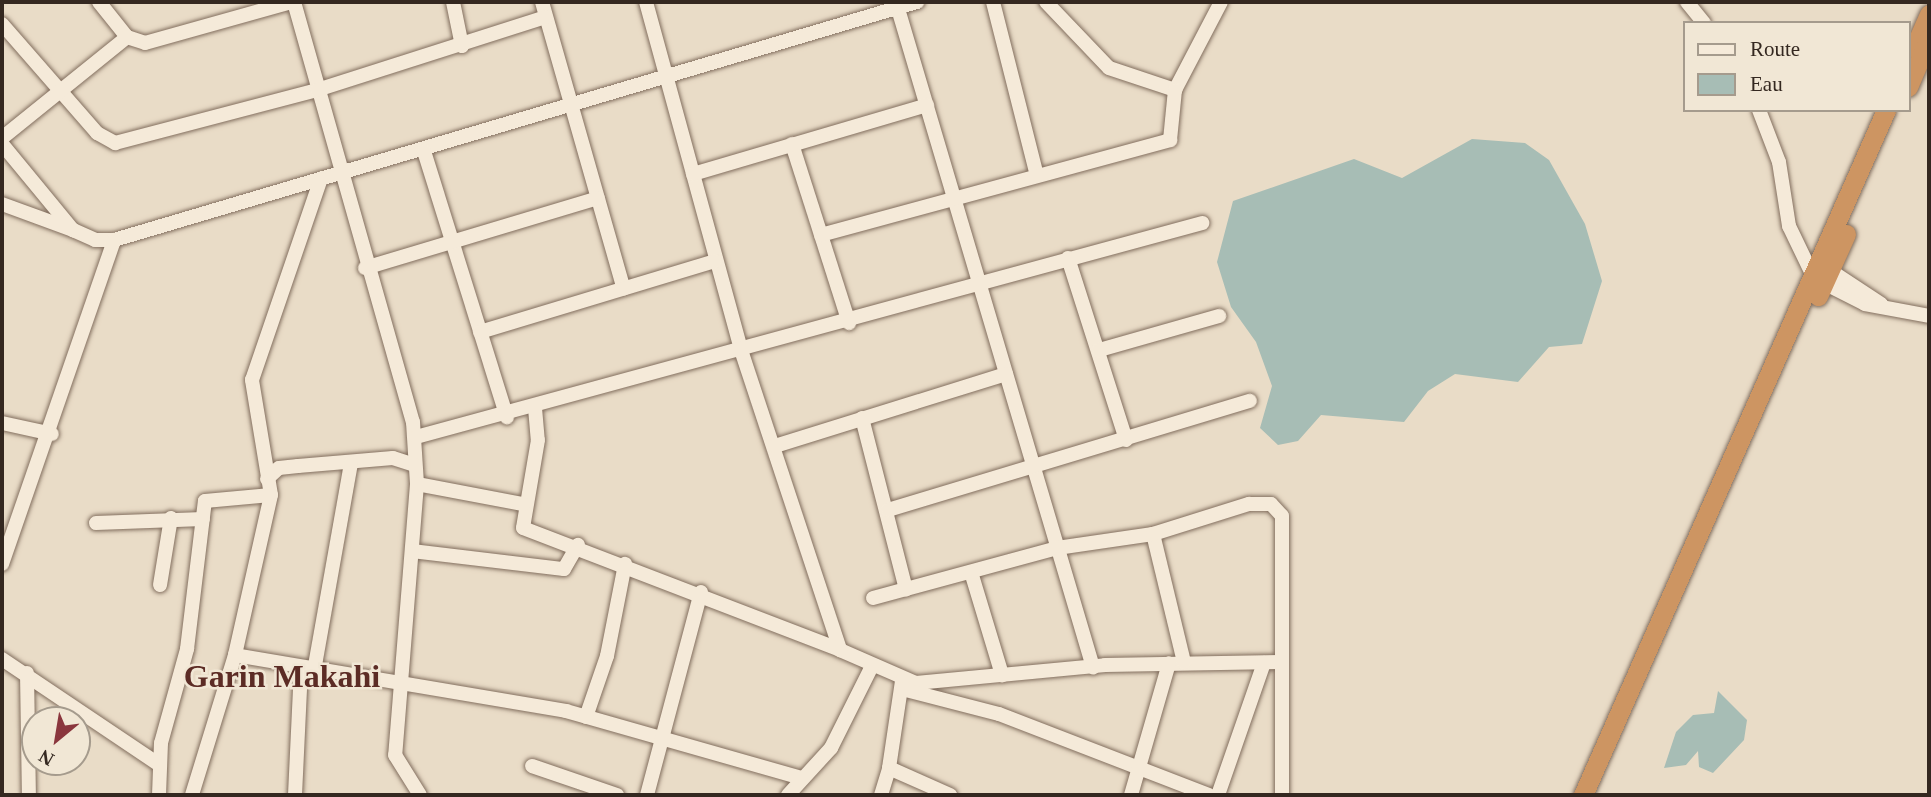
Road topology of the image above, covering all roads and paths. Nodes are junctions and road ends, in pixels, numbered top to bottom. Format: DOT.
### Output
graph roads {
  1 [pos="99,2"];
  2 [pos="293,2"];
  3 [pos="453,2"];
  4 [pos="542,2"];
  5 [pos="646,2"];
  6 [pos="917,2"];
  7 [pos="993,2"];
  8 [pos="1046,2"];
  9 [pos="1221,2"];
  10 [pos="1687,2"];
  11 [pos="897,5"];
  12 [pos="1929,14"];
  13 [pos="546,17"];
  14 [pos="1702,21"];
  15 [pos="2,24"];
  16 [pos="127,37"];
  17 [pos="1929,38"];
  18 [pos="462,46"];
  19 [pos="1910,56"];
  20 [pos="668,80"];
  21 [pos="1910,83"];
  22 [pos="59,90"];
  23 [pos="317,90"];
  24 [pos="1175,90"];
  25 [pos="927,105"];
  26 [pos="573,107"];
  27 [pos="1760,112"];
  28 [pos="1885,112"];
  29 [pos="1897,112"];
  30 [pos="2,138"];
  31 [pos="2,144"];
  32 [pos="793,144"];
  33 [pos="424,151"];
  34 [pos="340,172"];
  35 [pos="693,174"];
  36 [pos="1037,176"];
  37 [pos="321,178"];
  38 [pos="954,196"];
  39 [pos="598,198"];
  40 [pos="2,204"];
  41 [pos="1202,223"];
  42 [pos="73,230"];
  43 [pos="821,235"];
  44 [pos="114,240"];
  45 [pos="451,241"];
  46 [pos="1068,258"];
  47 [pos="715,261"];
  48 [pos="365,268"];
  49 [pos="1822,274"];
  50 [pos="980,285"];
  51 [pos="624,289"];
  52 [pos="1219,316"];
  53 [pos="1929,316"];
  54 [pos="849,323"];
  55 [pos="480,332"];
  56 [pos="1099,350"];
  57 [pos="742,353"];
  58 [pos="1006,373"];
  59 [pos="1250,401"];
  60 [pos="535,408"];
  61 [pos="507,417"];
  62 [pos="862,418"];
  63 [pos="2,423"];
  64 [pos="52,434"];
  65 [pos="416,438"];
  66 [pos="1126,440"];
  67 [pos="775,446"];
  68 [pos="351,463"];
  69 [pos="415,465"];
  70 [pos="1033,468"];
  71 [pos="267,479"];
  72 [pos="417,484"];
  73 [pos="271,495"];
  74 [pos="523,504"];
  75 [pos="888,510"];
  76 [pos="171,518"];
  77 [pos="203,520"];
  78 [pos="96,523"];
  79 [pos="1153,534"];
  80 [pos="578,545"];
  81 [pos="1057,548"];
  82 [pos="412,551"];
  83 [pos="2,564"];
  84 [pos="625,564"];
  85 [pos="971,572"];
  86 [pos="160,585"];
  87 [pos="906,589"];
  88 [pos="701,592"];
  89 [pos="873,598"];
  90 [pos="840,650"];
  91 [pos="235,655"];
  92 [pos="2,659"];
  93 [pos="1272,662"];
  94 [pos="1177,663"];
  95 [pos="872,666"];
  96 [pos="1093,667"];
  97 [pos="307,670"];
  98 [pos="27,673"];
  99 [pos="1002,674"];
  100 [pos="400,683"];
  101 [pos="902,685"];
  102 [pos="586,717"];
  103 [pos="662,739"];
  104 [pos="158,764"];
  105 [pos="532,766"];
  106 [pos="889,768"];
  107 [pos="1140,769"];
  108 [pos="801,778"];
  109 [pos="29,795"];
  110 [pos="159,795"];
  111 [pos="192,795"];
  112 [pos="295,795"];
  113 [pos="420,795"];
  114 [pos="617,795"];
  115 [pos="647,795"];
  116 [pos="788,795"];
  117 [pos="881,795"];
  118 [pos="950,795"];
  119 [pos="1130,795"];
  120 [pos="1209,795"];
  121 [pos="1218,795"];
  122 [pos="1282,795"];
  123 [pos="1583,795"];
  124 [pos="1596,795"];
  1 -- 16 [label="street"];
  2 -- 16 [label="street"];
  2 -- 23 [label="street"];
  3 -- 18 [label="street"];
  4 -- 13 [label="street"];
  5 -- 20 [label="street"];
  6 -- 11 [label="street"];
  7 -- 36 [label="street"];
  8 -- 24 [label="street"];
  9 -- 24 [label="street"];
  10 -- 14 [label="street"];
  11 -- 20 [label="street"];
  11 -- 25 [label="street"];
  12 -- 19 [label="highway"];
  13 -- 18 [label="street"];
  13 -- 26 [label="street"];
  15 -- 22 [label="street"];
  16 -- 22 [label="street"];
  17 -- 21 [label="highway"];
  18 -- 23 [label="street"];
  20 -- 26 [label="street"];
  20 -- 35 [label="street"];
  22 -- 23 [label="street"];
  22 -- 30 [label="street"];
  23 -- 34 [label="street"];
  24 -- 36 [label="street"];
  25 -- 32 [label="street"];
  25 -- 38 [label="street"];
  26 -- 33 [label="street"];
  26 -- 39 [label="street"];
  27 -- 49 [label="street"];
  28 -- 49 [label="highway"];
  29 -- 49 [label="highway"];
  31 -- 42 [label="street"];
  32 -- 35 [label="street"];
  32 -- 43 [label="street"];
  33 -- 34 [label="street"];
  33 -- 45 [label="street"];
  34 -- 37 [label="street"];
  34 -- 48 [label="street"];
  35 -- 47 [label="street"];
  36 -- 38 [label="street"];
  37 -- 44 [label="street"];
  37 -- 71 [label="street"];
  38 -- 43 [label="street"];
  38 -- 50 [label="street"];
  39 -- 45 [label="street"];
  39 -- 51 [label="street"];
  40 -- 42 [label="street"];
  41 -- 46 [label="street"];
  42 -- 44 [label="street"];
  43 -- 54 [label="street"];
  44 -- 64 [label="street"];
  45 -- 48 [label="street"];
  45 -- 55 [label="street"];
  46 -- 50 [label="street"];
  46 -- 56 [label="street"];
  47 -- 51 [label="street"];
  47 -- 57 [label="street"];
  48 -- 65 [label="street"];
  49 -- 53 [label="street"];
  49 -- 123 [label="highway"];
  49 -- 124 [label="highway"];
  50 -- 54 [label="street"];
  50 -- 58 [label="street"];
  51 -- 55 [label="street"];
  52 -- 56 [label="street"];
  54 -- 57 [label="street"];
  55 -- 61 [label="street"];
  56 -- 66 [label="street"];
  57 -- 60 [label="street"];
  57 -- 67 [label="street"];
  58 -- 62 [label="street"];
  58 -- 70 [label="street"];
  59 -- 66 [label="street"];
  60 -- 61 [label="street"];
  60 -- 74 [label="street"];
  61 -- 65 [label="street"];
  62 -- 67 [label="street"];
  62 -- 75 [label="street"];
  63 -- 64 [label="street"];
  64 -- 83 [label="street"];
  65 -- 69 [label="street"];
  66 -- 70 [label="street"];
  67 -- 90 [label="street"];
  68 -- 69 [label="street"];
  68 -- 71 [label="street"];
  68 -- 97 [label="street"];
  69 -- 72 [label="street"];
  70 -- 75 [label="street"];
  70 -- 81 [label="street"];
  71 -- 73 [label="street"];
  72 -- 74 [label="street"];
  72 -- 82 [label="street"];
  73 -- 77 [label="street"];
  73 -- 91 [label="street"];
  74 -- 80 [label="street"];
  75 -- 87 [label="street"];
  76 -- 77 [label="street"];
  76 -- 78 [label="street"];
  76 -- 86 [label="street"];
  77 -- 104 [label="street"];
  79 -- 81 [label="street"];
  79 -- 93 [label="street"];
  79 -- 94 [label="street"];
  80 -- 82 [label="street"];
  80 -- 84 [label="street"];
  81 -- 85 [label="street"];
  81 -- 96 [label="street"];
  82 -- 100 [label="street"];
  84 -- 88 [label="street"];
  84 -- 102 [label="street"];
  85 -- 87 [label="street"];
  85 -- 99 [label="street"];
  87 -- 89 [label="street"];
  88 -- 90 [label="street"];
  88 -- 103 [label="street"];
  90 -- 95 [label="street"];
  91 -- 97 [label="street"];
  91 -- 111 [label="street"];
  92 -- 98 [label="street"];
  93 -- 94 [label="street"];
  93 -- 121 [label="street"];
  93 -- 122 [label="street"];
  94 -- 96 [label="street"];
  94 -- 107 [label="street"];
  95 -- 101 [label="street"];
  95 -- 108 [label="street"];
  96 -- 99 [label="street"];
  97 -- 100 [label="street"];
  97 -- 112 [label="street"];
  98 -- 104 [label="street"];
  98 -- 109 [label="street"];
  99 -- 101 [label="street"];
  100 -- 102 [label="street"];
  100 -- 113 [label="street"];
  101 -- 106 [label="street"];
  101 -- 107 [label="street"];
  102 -- 103 [label="street"];
  103 -- 108 [label="street"];
  103 -- 115 [label="street"];
  104 -- 110 [label="street"];
  105 -- 114 [label="street"];
  106 -- 117 [label="street"];
  106 -- 118 [label="street"];
  107 -- 119 [label="street"];
  107 -- 120 [label="street"];
  108 -- 116 [label="street"];
}
